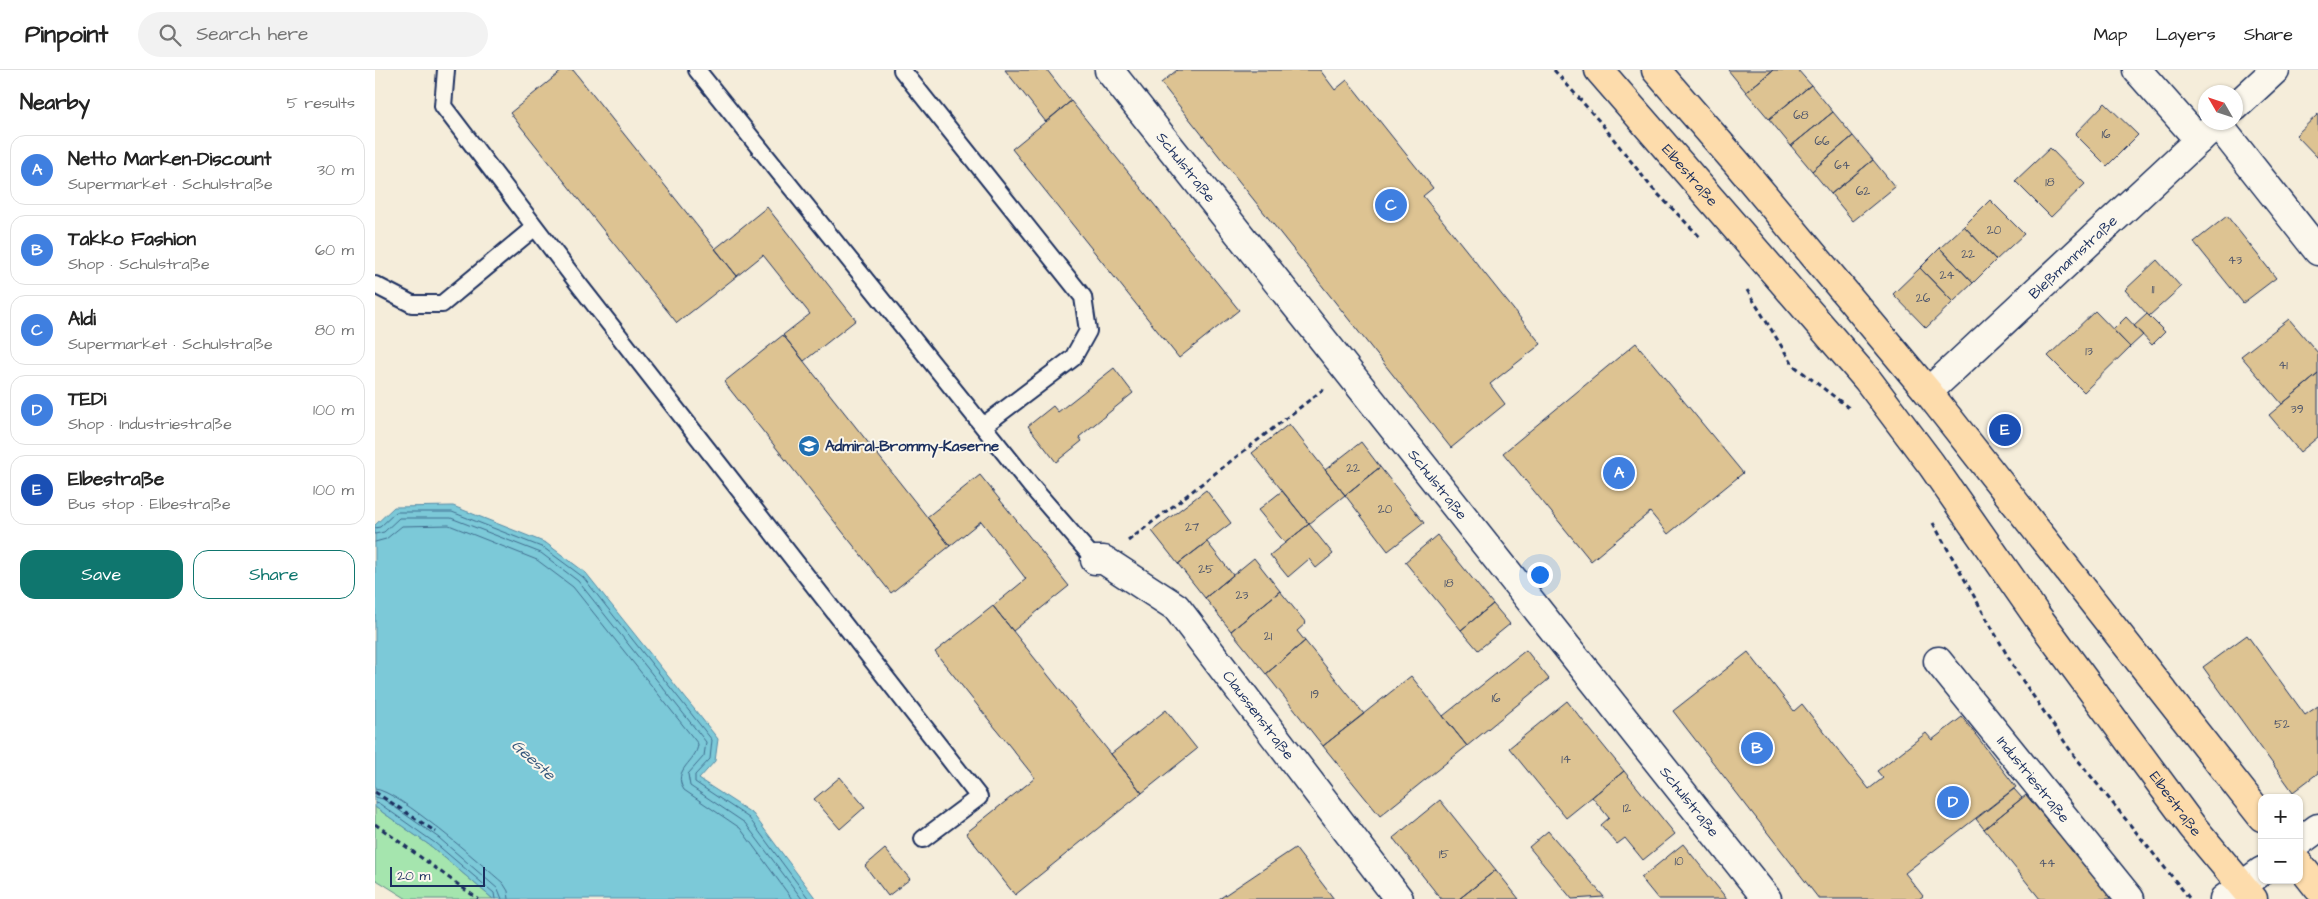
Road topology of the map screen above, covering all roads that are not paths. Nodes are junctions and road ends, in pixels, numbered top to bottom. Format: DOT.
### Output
graph roads {
  1 [pos="446,70"];
  2 [pos="697,70"];
  3 [pos="902,70"];
  4 [pos="1109,70"];
  5 [pos="1599,70"];
  6 [pos="1656,70"];
  7 [pos="2137,70"];
  8 [pos="2275,70"];
  9 [pos="2243,100"];
  10 [pos="2198,110"];
  11 [pos="2210,130"];
  12 [pos="2223,130"];
  13 [pos="535,228"];
  14 [pos="2318,251"];
  15 [pos="375,285"];
  16 [pos="1928,392"];
  17 [pos="983,426"];
  18 [pos="1100,560"];
  19 [pos="1938,661"];
  20 [pos="2258,812"];
  21 [pos="2318,828"];
  22 [pos="923,839"];
  23 [pos="2303,839"];
  24 [pos="2303,869"];
  25 [pos="2318,888"];
  26 [pos="2245,889"];
  27 [pos="1399,899"];
  28 [pos="1767,899"];
  29 [pos="2130,899"];
  1 -- 13 [label="lane"];
  2 -- 17 [label="lane"];
  3 -- 17 [label="lane"];
  4 -- 28 [label="street, Schulstraße"];
  5 -- 26 [label="main road, Elbestraße"];
  6 -- 16 [label="main road"];
  7 -- 10 [label="street"];
  8 -- 9 [label="street, Bleßmannstraße"];
  11 -- 16 [label="street, Bleßmannstraße"];
  12 -- 14 [label="street"];
  13 -- 15 [label="lane"];
  13 -- 22 [label="lane"];
  16 -- 20 [label="main road"];
  17 -- 18 [label="lane"];
  18 -- 27 [label="street, Claussenstraße"];
  19 -- 29 [label="street, Industriestraße"];
  21 -- 23 [label="street"];
  24 -- 25 [label="main road"];
}
